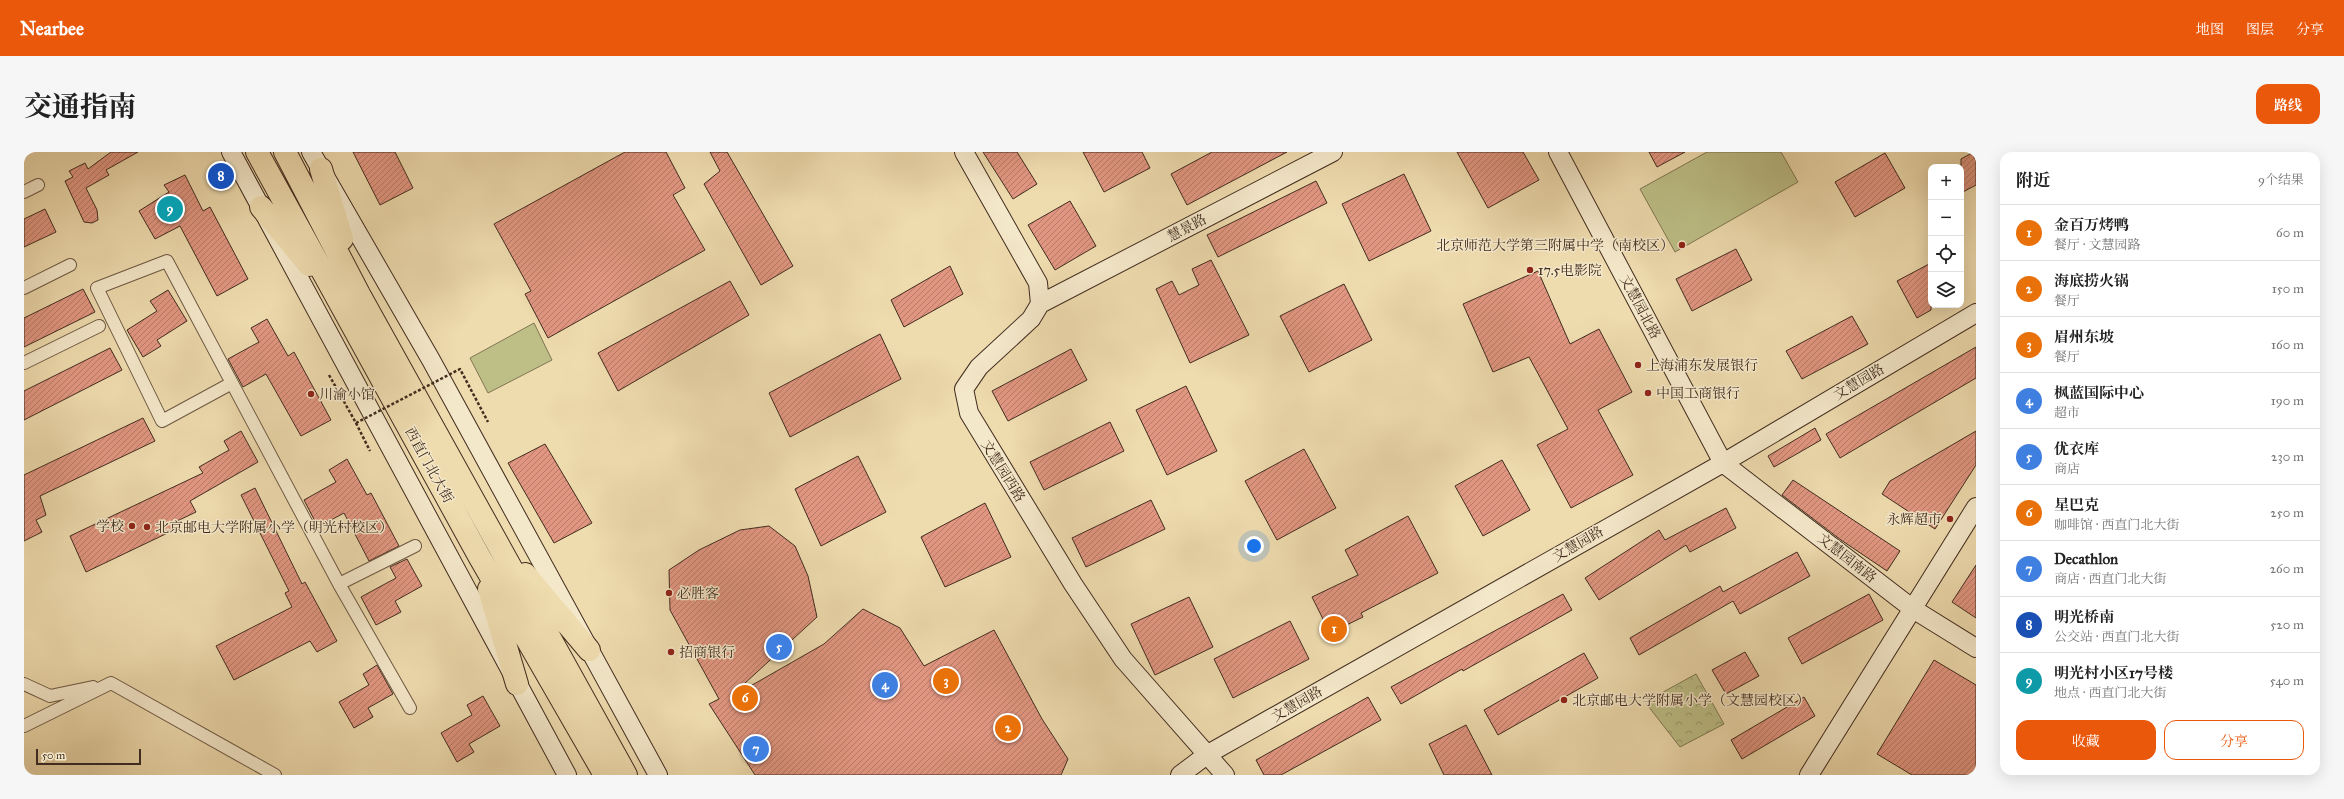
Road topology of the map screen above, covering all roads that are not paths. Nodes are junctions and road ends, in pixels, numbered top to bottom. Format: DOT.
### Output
graph roads {
  1 [pos="231,152"];
  2 [pos="258,152"];
  3 [pos="284,152"];
  4 [pos="964,152"];
  5 [pos="1333,152"];
  6 [pos="1558,152"];
  7 [pos="316,161"];
  8 [pos="38,185"];
  9 [pos="24,192"];
  10 [pos="261,207"];
  11 [pos="70,265"];
  12 [pos="24,288"];
  13 [pos="360,294"];
  14 [pos="339,302"];
  15 [pos="1040,304"];
  16 [pos="1976,313"];
  17 [pos="99,326"];
  18 [pos="24,363"];
  19 [pos="232,383"];
  20 [pos="1723,462"];
  21 [pos="1976,507"];
  22 [pos="493,536"];
  23 [pos="415,546"];
  24 [pos="479,556"];
  25 [pos="339,584"];
  26 [pos="1913,609"];
  27 [pos="1976,648"];
  28 [pos="589,650"];
  29 [pos="111,683"];
  30 [pos="24,684"];
  31 [pos="516,684"];
  32 [pos="410,708"];
  33 [pos="24,726"];
  34 [pos="1208,754"];
  35 [pos="275,775"];
  36 [pos="567,775"];
  37 [pos="605,775"];
  38 [pos="626,775"];
  39 [pos="658,775"];
  40 [pos="1180,775"];
  41 [pos="1226,775"];
  42 [pos="1809,775"];
  1 -- 10 [label="street, 西直门北大街"];
  2 -- 14 [label="highway, 西直门北大街"];
  3 -- 13 [label="highway, 西直门北大街"];
  4 -- 15 [label="street"];
  5 -- 15 [label="street, 慧景路"];
  6 -- 20 [label="street, 文慧园北路"];
  7 -- 13 [label="highway"];
  7 -- 28 [label="street"];
  8 -- 9 [label="street"];
  10 -- 14 [label="highway"];
  10 -- 31 [label="street, 西直门北大街"];
  11 -- 12 [label="street"];
  13 -- 22 [label="highway, 西直门北大街"];
  14 -- 24 [label="highway, 西直门北大街"];
  15 -- 34 [label="street, 文慧园西路"];
  16 -- 20 [label="street, 文慧园路"];
  17 -- 18 [label="street"];
  19 -- 19 [label="street"];
  19 -- 25 [label="street"];
  20 -- 26 [label="street, 文慧园南路"];
  20 -- 34 [label="street, 文慧园路"];
  21 -- 26 [label="street"];
  22 -- 28 [label="highway"];
  22 -- 38 [label="highway, 西直门北大街"];
  23 -- 25 [label="street"];
  24 -- 31 [label="highway"];
  24 -- 37 [label="highway, 西直门北大街"];
  25 -- 32 [label="street"];
  26 -- 27 [label="street, 文慧园南路"];
  26 -- 42 [label="street"];
  28 -- 39 [label="street"];
  29 -- 30 [label="street"];
  29 -- 33 [label="street"];
  29 -- 35 [label="street"];
  31 -- 36 [label="street, 西直门北大街"];
  34 -- 40 [label="street, 文慧园路"];
  34 -- 41 [label="street, 文慧园西路"];
}
